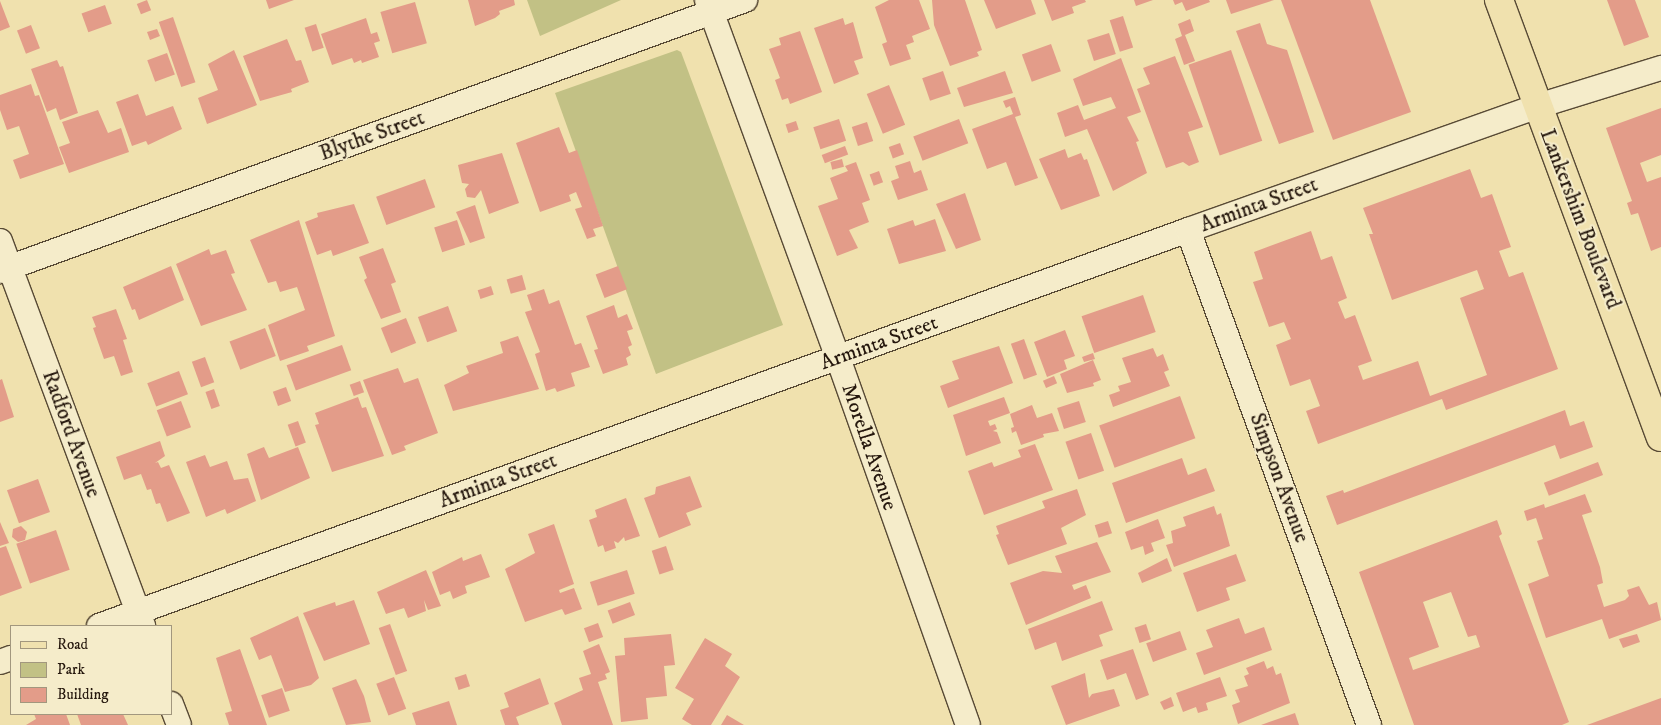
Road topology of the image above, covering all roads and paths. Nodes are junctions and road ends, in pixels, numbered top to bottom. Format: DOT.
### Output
graph roads {
  1 [pos="745,0"];
  2 [pos="1499,0"];
  3 [pos="709,6"];
  4 [pos="1661,68"];
  5 [pos="1538,106"];
  6 [pos="1188,230"];
  7 [pos="0,241"];
  8 [pos="5,270"];
  9 [pos="838,358"];
  10 [pos="1661,437"];
  11 [pos="140,619"];
  12 [pos="105,625"];
  13 [pos="172,707"];
  14 [pos="179,725"];
  15 [pos="968,725"];
  16 [pos="1369,725"];
  1 -- 3 [label="street, Blythe Street"];
  2 -- 5 [label="main road, Lankershim Boulevard"];
  3 -- 8 [label="street, Blythe Street"];
  3 -- 9 [label="street, Morella Avenue"];
  4 -- 5 [label="street, Arminta Street"];
  5 -- 6 [label="street, Arminta Street"];
  5 -- 10 [label="main road, Lankershim Boulevard"];
  6 -- 9 [label="street, Arminta Street"];
  6 -- 16 [label="street, Simpson Avenue"];
  7 -- 8 [label="street, Radford Avenue"];
  8 -- 11 [label="street, Radford Avenue"];
  9 -- 11 [label="street, Arminta Street"];
  9 -- 15 [label="street, Morella Avenue"];
  11 -- 12 [label="street, Arminta Street"];
  13 -- 14 [label="street"];
}
